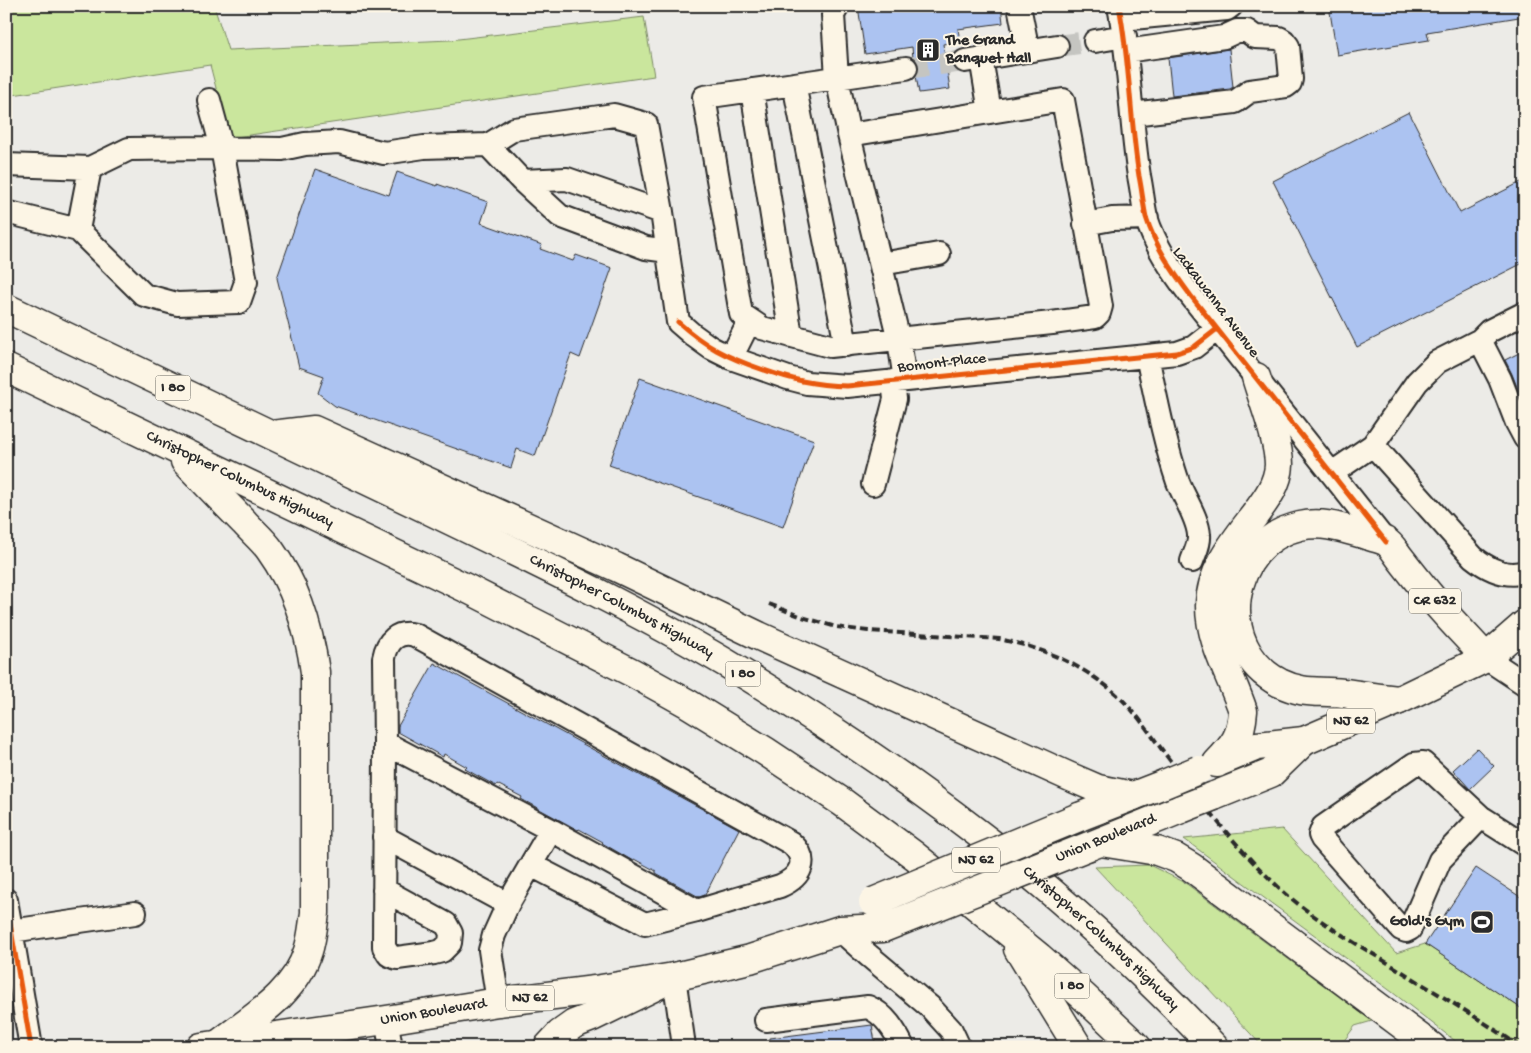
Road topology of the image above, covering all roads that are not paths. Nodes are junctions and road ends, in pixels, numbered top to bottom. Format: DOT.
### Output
graph roads {
  1 [pos="838,6"];
  2 [pos="1019,6"];
  3 [pos="1231,6"];
  4 [pos="1123,28"];
  5 [pos="1094,41"];
  6 [pos="1057,46"];
  7 [pos="1028,51"];
  8 [pos="906,68"];
  9 [pos="837,78"];
  10 [pos="794,84"];
  11 [pos="752,90"];
  12 [pos="209,100"];
  13 [pos="990,112"];
  14 [pos="1132,114"];
  15 [pos="849,135"];
  16 [pos="488,145"];
  17 [pos="222,148"];
  18 [pos="6,165"];
  19 [pos="90,168"];
  20 [pos="522,181"];
  21 [pos="6,212"];
  22 [pos="662,212"];
  23 [pos="1146,218"];
  24 [pos="1085,224"];
  25 [pos="78,230"];
  26 [pos="668,251"];
  27 [pos="939,254"];
  28 [pos="881,264"];
  29 [pos="6,308"];
  30 [pos="1525,313"];
  31 [pos="750,320"];
  32 [pos="1217,329"];
  33 [pos="791,336"];
  34 [pos="899,340"];
  35 [pos="1480,340"];
  36 [pos="846,345"];
  37 [pos="1147,356"];
  38 [pos="731,358"];
  39 [pos="6,368"];
  40 [pos="1256,377"];
  41 [pos="899,381"];
  42 [pos="272,436"];
  43 [pos="1525,438"];
  44 [pos="1373,446"];
  45 [pos="171,447"];
  46 [pos="1332,473"];
  47 [pos="873,484"];
  48 [pos="1386,542"];
  49 [pos="1192,561"];
  50 [pos="1525,572"];
  51 [pos="1525,624"];
  52 [pos="1525,652"];
  53 [pos="1486,658"];
  54 [pos="1525,684"];
  55 [pos="1399,700"];
  56 [pos="1304,741"];
  57 [pos="385,743"];
  58 [pos="1208,767"];
  59 [pos="1133,796"];
  60 [pos="1481,817"];
  61 [pos="551,830"];
  62 [pos="384,837"];
  63 [pos="1095,844"];
  64 [pos="1525,845"];
  65 [pos="530,865"];
  66 [pos="384,890"];
  67 [pos="6,900"];
  68 [pos="508,904"];
  69 [pos="697,911"];
  70 [pos="135,913"];
  71 [pos="1005,929"];
  72 [pos="840,930"];
  73 [pos="12,931"];
  74 [pos="674,977"];
  75 [pos="13,978"];
  76 [pos="498,1002"];
  77 [pos="386,1020"];
  78 [pos="766,1020"];
  79 [pos="325,1038"];
  80 [pos="218,1045"];
  81 [pos="684,1046"];
  82 [pos="31,1047"];
  83 [pos="391,1047"];
  84 [pos="548,1047"];
  85 [pos="903,1047"];
  86 [pos="959,1047"];
  87 [pos="1078,1047"];
  88 [pos="1137,1047"];
  89 [pos="1214,1047"];
  90 [pos="1432,1047"];
  1 -- 9 [label="street"];
  2 -- 7 [label="street"];
  3 -- 4 [label="street"];
  4 -- 5 [label="street"];
  4 -- 14 [label="street, Lackawanna Avenue / CR 632"];
  4 -- 14 [label="street"];
  6 -- 7 [label="street"];
  7 -- 13 [label="street"];
  8 -- 9 [label="street"];
  9 -- 10 [label="street"];
  9 -- 15 [label="street"];
  10 -- 11 [label="street"];
  10 -- 36 [label="street"];
  11 -- 31 [label="street"];
  11 -- 33 [label="street"];
  12 -- 17 [label="street"];
  13 -- 15 [label="street"];
  13 -- 24 [label="street"];
  14 -- 23 [label="street, Lackawanna Avenue / CR 632"];
  15 -- 28 [label="street"];
  16 -- 17 [label="street"];
  16 -- 20 [label="street"];
  16 -- 22 [label="street"];
  17 -- 19 [label="street"];
  17 -- 25 [label="street"];
  18 -- 19 [label="street"];
  19 -- 25 [label="street"];
  20 -- 22 [label="street"];
  20 -- 26 [label="street"];
  21 -- 25 [label="street"];
  22 -- 26 [label="street"];
  23 -- 24 [label="street"];
  23 -- 32 [label="street, Lackawanna Avenue / CR 632"];
  24 -- 34 [label="street"];
  26 -- 38 [label="street, Bomont Place"];
  27 -- 28 [label="street"];
  28 -- 34 [label="street"];
  29 -- 42 [label="main road, Christopher Columbus Highway / I 80"];
  30 -- 35 [label="street"];
  31 -- 33 [label="street"];
  31 -- 38 [label="street"];
  32 -- 37 [label="street, Bomont Place"];
  32 -- 40 [label="street, Lackawanna Avenue / CR 632"];
  33 -- 36 [label="street"];
  34 -- 36 [label="street"];
  34 -- 41 [label="street"];
  35 -- 43 [label="street"];
  35 -- 44 [label="street"];
  37 -- 41 [label="street, Bomont Place"];
  37 -- 49 [label="street"];
  38 -- 41 [label="street, Bomont Place"];
  39 -- 45 [label="main road, Christopher Columbus Highway / I 80"];
  40 -- 46 [label="street, Lackawanna Avenue / CR 632"];
  40 -- 58 [label="main road"];
  41 -- 47 [label="street"];
  42 -- 59 [label="main road"];
  42 -- 89 [label="main road, Christopher Columbus Highway / I 80"];
  44 -- 46 [label="street"];
  44 -- 50 [label="street"];
  45 -- 71 [label="main road, Christopher Columbus Highway / I 80"];
  45 -- 80 [label="main road"];
  46 -- 48 [label="street, Lackawanna Avenue / CR 632"];
  48 -- 53 [label="main road, Lackawanna Avenue / CR 632"];
  48 -- 55 [label="main road"];
  51 -- 53 [label="main road, Union Boulevard / NJ 62"];
  52 -- 53 [label="main road, Union Boulevard / NJ 62"];
  53 -- 54 [label="street"];
  53 -- 55 [label="main road, Union Boulevard / NJ 62"];
  55 -- 56 [label="main road, Union Boulevard / NJ 62"];
  56 -- 58 [label="main road, Union Boulevard / NJ 62"];
  56 -- 63 [label="main road, Union Boulevard / NJ 62, bridge"];
  57 -- 61 [label="street"];
  57 -- 62 [label="street"];
  57 -- 69 [label="street"];
  58 -- 59 [label="main road, Union Boulevard / NJ 62, bridge"];
  59 -- 72 [label="main road, Union Boulevard / NJ 62, bridge"];
  60 -- 60 [label="street"];
  60 -- 64 [label="street"];
  61 -- 65 [label="street"];
  61 -- 69 [label="street"];
  62 -- 66 [label="street"];
  62 -- 68 [label="street"];
  63 -- 72 [label="main road, Union Boulevard / NJ 62, bridge"];
  63 -- 90 [label="main road"];
  65 -- 68 [label="street"];
  65 -- 69 [label="street"];
  67 -- 73 [label="street"];
  68 -- 76 [label="street"];
  70 -- 73 [label="street"];
  71 -- 87 [label="main road"];
  71 -- 88 [label="main road, Christopher Columbus Highway / I 80"];
  72 -- 74 [label="main road, Union Boulevard / NJ 62"];
  72 -- 86 [label="street"];
  73 -- 75 [label="street"];
  74 -- 76 [label="main road, Union Boulevard / NJ 62"];
  74 -- 81 [label="street"];
  74 -- 84 [label="main road"];
  75 -- 82 [label="street"];
  76 -- 77 [label="main road, Union Boulevard / NJ 62"];
  77 -- 79 [label="main road, Union Boulevard / NJ 62"];
  77 -- 83 [label="street"];
  78 -- 85 [label="street"];
  79 -- 80 [label="main road, Union Boulevard / NJ 62"];
}
